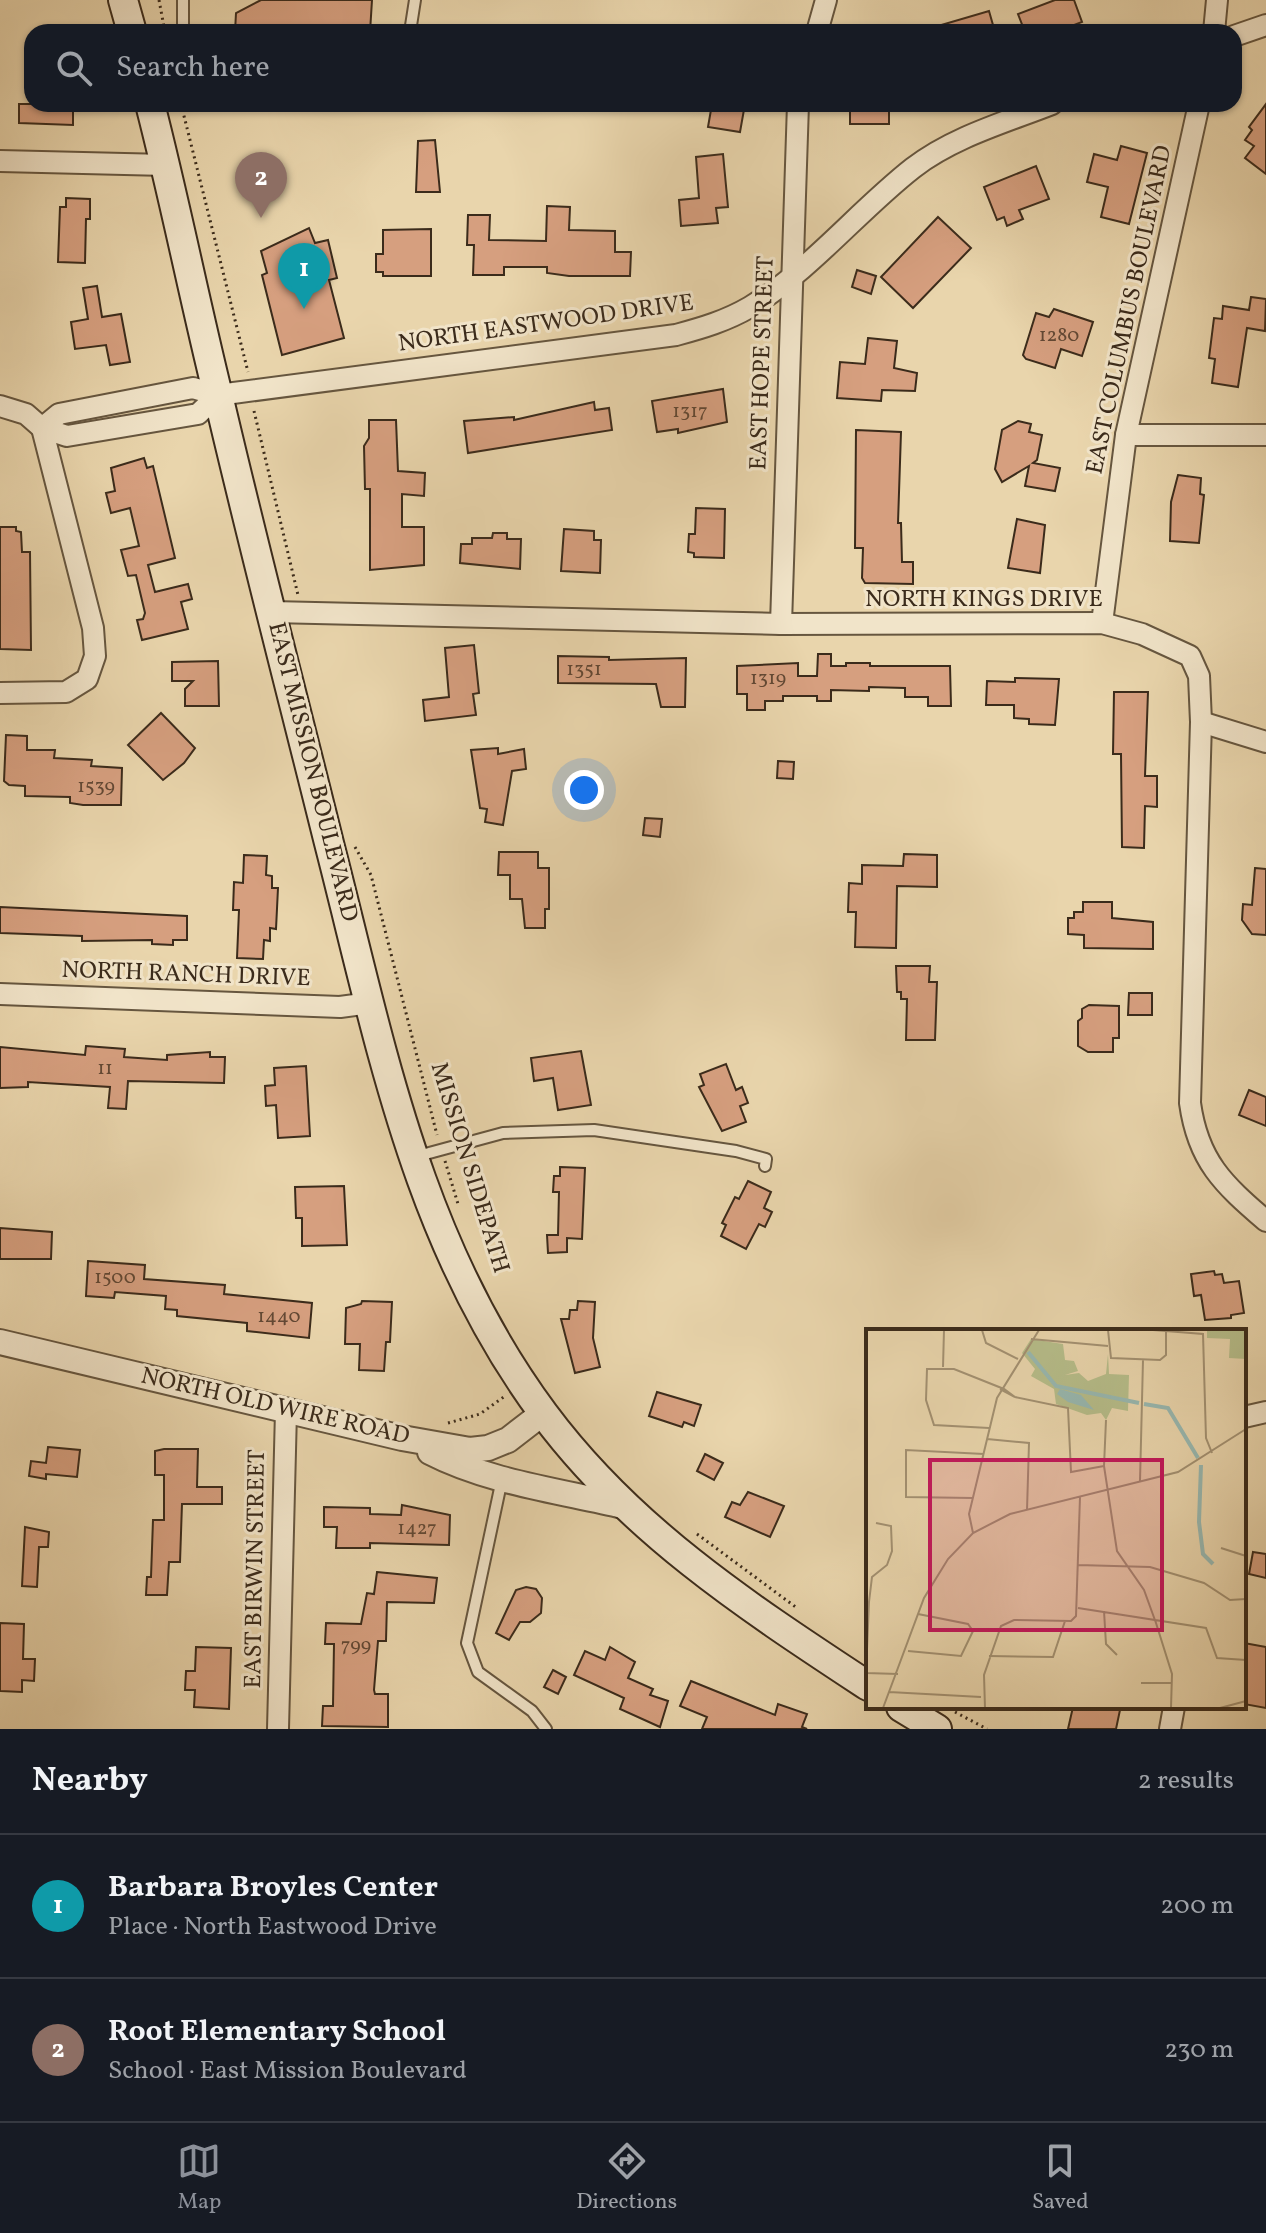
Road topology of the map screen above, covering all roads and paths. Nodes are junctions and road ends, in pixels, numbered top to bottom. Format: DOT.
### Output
graph roads {
  1 [pos="123,0"];
  2 [pos="159,0"];
  3 [pos="183,0"];
  4 [pos="415,0"];
  5 [pos="826,0"];
  6 [pos="1217,0"];
  7 [pos="130,24"];
  8 [pos="164,24"];
  9 [pos="183,24"];
  10 [pos="411,24"];
  11 [pos="819,24"];
  12 [pos="1215,24"];
  13 [pos="1266,25"];
  14 [pos="1242,33"];
  15 [pos="155,112"];
  16 [pos="183,112"];
  17 [pos="798,112"];
  18 [pos="1031,112"];
  19 [pos="1197,112"];
  20 [pos="0,161"];
  21 [pos="166,165"];
  22 [pos="792,275"];
  23 [pos="249,379"];
  24 [pos="218,395"];
  25 [pos="0,406"];
  26 [pos="254,410"];
  27 [pos="42,428"];
  28 [pos="1126,435"];
  29 [pos="1266,435"];
  30 [pos="298,594"];
  31 [pos="272,612"];
  32 [pos="1102,623"];
  33 [pos="781,624"];
  34 [pos="0,693"];
  35 [pos="1201,722"];
  36 [pos="1266,742"];
  37 [pos="354,844"];
  38 [pos="0,994"];
  39 [pos="370,1003"];
  40 [pos="441,1150"];
  41 [pos="412,1158"];
  42 [pos="765,1166"];
  43 [pos="461,1214"];
  44 [pos="1266,1221"];
  45 [pos="0,1342"];
  46 [pos="508,1395"];
  47 [pos="286,1411"];
  48 [pos="1266,1412"];
  49 [pos="543,1413"];
  50 [pos="1246,1417"];
  51 [pos="443,1424"];
  52 [pos="402,1438"];
  53 [pos="502,1477"];
  54 [pos="623,1506"];
  55 [pos="697,1534"];
  56 [pos="808,1617"];
  57 [pos="866,1685"];
  58 [pos="904,1709"];
  59 [pos="949,1709"];
  60 [pos="1174,1709"];
  61 [pos="278,1729"];
  62 [pos="546,1729"];
  63 [pos="937,1729"];
  64 [pos="987,1729"];
  65 [pos="1170,1729"];
  1 -- 7 [label="main road"];
  2 -- 8 [label="path"];
  3 -- 9 [label="lane"];
  4 -- 10 [label="lane"];
  5 -- 11 [label="street"];
  6 -- 12 [label="street"];
  13 -- 14 [label="street"];
  15 -- 21 [label="main road, EAST MISSION BOULEVARD"];
  16 -- 23 [label="path"];
  17 -- 22 [label="street, EAST HOPE STREET"];
  18 -- 22 [label="street, NORTH EASTWOOD DRIVE"];
  19 -- 28 [label="street, EAST COLUMBUS BOULEVARD"];
  20 -- 21 [label="street"];
  21 -- 24 [label="main road, EAST MISSION BOULEVARD"];
  22 -- 24 [label="street, NORTH EASTWOOD DRIVE"];
  22 -- 33 [label="street, EAST HOPE STREET"];
  24 -- 27 [label="street, NORTH EASTWOOD DRIVE"];
  24 -- 31 [label="main road, EAST MISSION BOULEVARD"];
  25 -- 27 [label="street"];
  26 -- 30 [label="path"];
  27 -- 34 [label="street"];
  28 -- 29 [label="street"];
  28 -- 32 [label="street, EAST COLUMBUS BOULEVARD"];
  31 -- 33 [label="street, NORTH KINGS DRIVE"];
  31 -- 39 [label="main road, EAST MISSION BOULEVARD"];
  32 -- 33 [label="street, NORTH KINGS DRIVE"];
  32 -- 35 [label="street, NORTH KINGS DRIVE"];
  35 -- 36 [label="street"];
  35 -- 44 [label="street, NORTH KINGS DRIVE"];
  37 -- 40 [label="path, MISSION SIDEPATH"];
  38 -- 39 [label="street, NORTH RANCH DRIVE"];
  39 -- 41 [label="main road, EAST MISSION BOULEVARD"];
  40 -- 41 [label="lane"];
  40 -- 42 [label="lane"];
  40 -- 43 [label="path, MISSION SIDEPATH"];
  41 -- 49 [label="main road, EAST MISSION BOULEVARD"];
  45 -- 47 [label="street, NORTH OLD WIRE ROAD"];
  46 -- 51 [label="path"];
  47 -- 52 [label="street, NORTH OLD WIRE ROAD"];
  47 -- 61 [label="street, EAST BIRWIN STREET"];
  48 -- 50 [label="street"];
  49 -- 52 [label="street, NORTH OLD WIRE ROAD"];
  49 -- 54 [label="main road, EAST MISSION BOULEVARD"];
  52 -- 53 [label="street"];
  53 -- 54 [label="street"];
  53 -- 62 [label="lane"];
  54 -- 57 [label="main road, EAST MISSION BOULEVARD"];
  55 -- 56 [label="path"];
  58 -- 63 [label="main road"];
  59 -- 64 [label="path"];
  60 -- 65 [label="street"];
}
